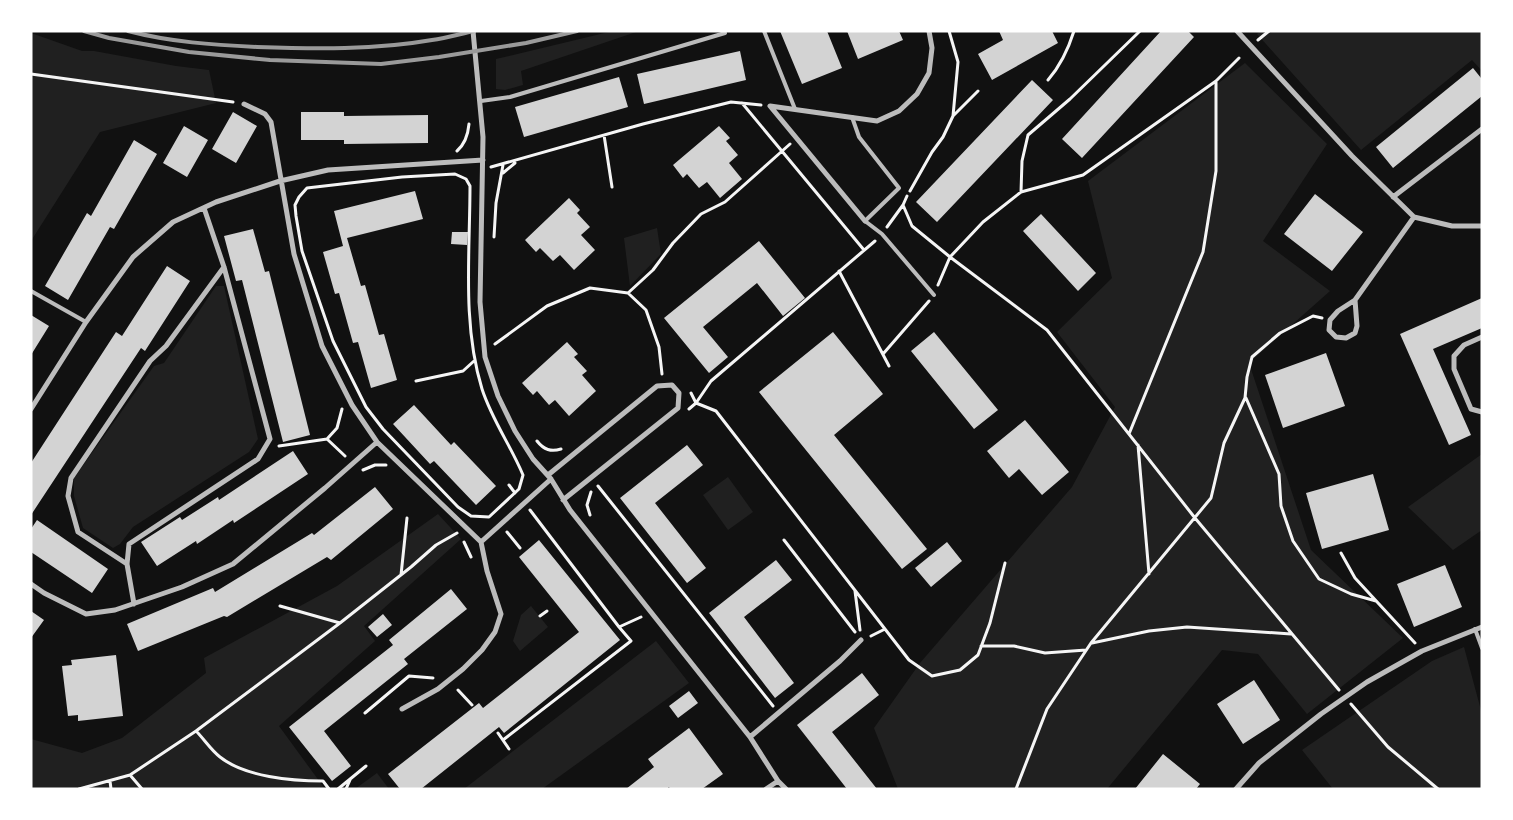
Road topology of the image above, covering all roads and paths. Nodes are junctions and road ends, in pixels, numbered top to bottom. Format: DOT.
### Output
graph roads {
  1 [pos="473,31"];
  2 [pos="764,31"];
  3 [pos="929,31"];
  4 [pos="949,31"];
  5 [pos="1074,31"];
  6 [pos="1140,31"];
  7 [pos="1237,31"];
  8 [pos="1269,31"];
  9 [pos="725,33"];
  10 [pos="1258,40"];
  11 [pos="1239,58"];
  12 [pos="31,74"];
  13 [pos="1048,80"];
  14 [pos="1216,81"];
  15 [pos="978,91"];
  16 [pos="481,101"];
  17 [pos="742,103"];
  18 [pos="244,104"];
  19 [pos="770,106"];
  20 [pos="795,109"];
  21 [pos="953,116"];
  22 [pos="470,117"];
  23 [pos="852,117"];
  24 [pos="1482,129"];
  25 [pos="604,136"];
  26 [pos="797,138"];
  27 [pos="783,151"];
  28 [pos="452,155"];
  29 [pos="483,160"];
  30 [pos="516,161"];
  31 [pos="503,165"];
  32 [pos="483,168"];
  33 [pos="502,174"];
  34 [pos="280,181"];
  35 [pos="612,188"];
  36 [pos="1020,192"];
  37 [pos="1393,197"];
  38 [pos="903,205"];
  39 [pos="204,208"];
  40 [pos="1414,218"];
  41 [pos="865,221"];
  42 [pos="1482,226"];
  43 [pos="882,234"];
  44 [pos="494,241"];
  45 [pos="864,250"];
  46 [pos="950,257"];
  47 [pos="224,267"];
  48 [pos="839,271"];
  49 [pos="31,290"];
  50 [pos="628,293"];
  51 [pos="934,295"];
  52 [pos="1355,300"];
  53 [pos="1330,320"];
  54 [pos="86,322"];
  55 [pos="494,337"];
  56 [pos="1482,337"];
  57 [pos="495,344"];
  58 [pos="496,349"];
  59 [pos="883,354"];
  60 [pos="475,360"];
  61 [pos="889,366"];
  62 [pos="662,374"];
  63 [pos="416,381"];
  64 [pos="346,394"];
  65 [pos="1246,398"];
  66 [pos="31,409"];
  67 [pos="1482,412"];
  68 [pos="1129,434"];
  69 [pos="532,435"];
  70 [pos="327,438"];
  71 [pos="377,442"];
  72 [pos="568,444"];
  73 [pos="1138,445"];
  74 [pos="264,449"];
  75 [pos="353,464"];
  76 [pos="387,465"];
  77 [pos="355,476"];
  78 [pos="549,477"];
  79 [pos="598,485"];
  80 [pos="509,486"];
  81 [pos="515,493"];
  82 [pos="563,500"];
  83 [pos="530,510"];
  84 [pos="407,518"];
  85 [pos="1195,518"];
  86 [pos="451,526"];
  87 [pos="505,530"];
  88 [pos="784,540"];
  89 [pos="463,541"];
  90 [pos="481,542"];
  91 [pos="520,548"];
  92 [pos="1341,554"];
  93 [pos="473,560"];
  94 [pos="1005,563"];
  95 [pos="127,564"];
  96 [pos="1149,574"];
  97 [pos="401,575"];
  98 [pos="31,584"];
  99 [pos="855,590"];
  100 [pos="1376,602"];
  101 [pos="134,604"];
  102 [pos="280,606"];
  103 [pos="547,610"];
  104 [pos="540,616"];
  105 [pos="641,617"];
  106 [pos="340,623"];
  107 [pos="619,627"];
  108 [pos="1482,627"];
  109 [pos="885,629"];
  110 [pos="1475,629"];
  111 [pos="1292,634"];
  112 [pos="861,640"];
  113 [pos="1091,643"];
  114 [pos="981,646"];
  115 [pos="1482,648"];
  116 [pos="1086,650"];
  117 [pos="1422,651"];
  118 [pos="439,677"];
  119 [pos="458,690"];
  120 [pos="1341,692"];
  121 [pos="1347,700"];
  122 [pos="472,705"];
  123 [pos="774,706"];
  124 [pos="402,708"];
  125 [pos="365,713"];
  126 [pos="196,731"];
  127 [pos="498,733"];
  128 [pos="750,737"];
  129 [pos="503,740"];
  130 [pos="509,749"];
  131 [pos="366,766"];
  132 [pos="130,774"];
  133 [pos="350,779"];
  134 [pos="110,781"];
  135 [pos="778,781"];
  136 [pos="79,789"];
  137 [pos="111,789"];
  138 [pos="142,789"];
  139 [pos="329,789"];
  140 [pos="338,789"];
  141 [pos="346,789"];
  142 [pos="766,789"];
  143 [pos="786,789"];
  144 [pos="1016,789"];
  145 [pos="1236,789"];
  146 [pos="1438,789"];
  1 -- 16 [label="street"];
  2 -- 20 [label="lane"];
  3 -- 23 [label="street"];
  4 -- 21 [label="path"];
  5 -- 13 [label="path"];
  6 -- 36 [label="path"];
  7 -- 37 [label="street"];
  8 -- 10 [label="path"];
  9 -- 16 [label="lane"];
  11 -- 14 [label="path"];
  12 -- 18 [label="path"];
  14 -- 36 [label="path"];
  14 -- 68 [label="path"];
  15 -- 21 [label="path"];
  16 -- 29 [label="street"];
  17 -- 19 [label="path"];
  17 -- 25 [label="path"];
  17 -- 27 [label="path"];
  18 -- 34 [label="street"];
  19 -- 20 [label="street"];
  19 -- 26 [label="street"];
  20 -- 23 [label="street"];
  21 -- 38 [label="path"];
  22 -- 28 [label="path"];
  23 -- 41 [label="lane"];
  24 -- 37 [label="street"];
  25 -- 30 [label="path"];
  25 -- 35 [label="path"];
  26 -- 27 [label="path"];
  26 -- 41 [label="street"];
  27 -- 45 [label="path"];
  27 -- 50 [label="path"];
  29 -- 32 [label="street"];
  29 -- 34 [label="street"];
  30 -- 31 [label="path"];
  30 -- 33 [label="path"];
  31 -- 32 [label="path"];
  31 -- 33 [label="path"];
  32 -- 78 [label="street"];
  33 -- 44 [label="path"];
  34 -- 39 [label="street"];
  34 -- 64 [label="street"];
  36 -- 46 [label="path"];
  37 -- 40 [label="street"];
  38 -- 43 [label="path"];
  38 -- 46 [label="path"];
  39 -- 47 [label="street"];
  39 -- 54 [label="street"];
  40 -- 42 [label="street"];
  40 -- 52 [label="street"];
  41 -- 43 [label="lane"];
  43 -- 45 [label="path"];
  43 -- 51 [label="lane"];
  45 -- 48 [label="path"];
  46 -- 51 [label="path"];
  46 -- 68 [label="path"];
  47 -- 74 [label="street"];
  47 -- 95 [label="street"];
  48 -- 59 [label="path"];
  48 -- 99 [label="path"];
  49 -- 54 [label="lane"];
  50 -- 57 [label="path"];
  50 -- 62 [label="path"];
  51 -- 59 [label="path"];
  52 -- 53 [label="street"];
  52 -- 53 [label="street"];
  53 -- 65 [label="path"];
  54 -- 66 [label="street"];
  55 -- 57 [label="path"];
  56 -- 67 [label="street"];
  57 -- 58 [label="path"];
  59 -- 61 [label="path"];
  60 -- 63 [label="path"];
  60 -- 81 [label="path"];
  60 -- 81 [label="path"];
  64 -- 70 [label="path"];
  64 -- 71 [label="street"];
  65 -- 85 [label="path"];
  65 -- 100 [label="path"];
  68 -- 73 [label="path"];
  69 -- 72 [label="path"];
  70 -- 74 [label="path"];
  70 -- 75 [label="path"];
  71 -- 75 [label="street"];
  71 -- 90 [label="street"];
  73 -- 85 [label="path"];
  73 -- 96 [label="path"];
  74 -- 95 [label="street"];
  75 -- 101 [label="street"];
  76 -- 77 [label="path"];
  78 -- 82 [label="street"];
  78 -- 82 [label="street"];
  78 -- 90 [label="street"];
  79 -- 123 [label="path"];
  80 -- 81 [label="path"];
  82 -- 128 [label="street"];
  83 -- 107 [label="path"];
  84 -- 97 [label="path"];
  85 -- 96 [label="path"];
  85 -- 111 [label="path"];
  86 -- 97 [label="path"];
  87 -- 91 [label="path"];
  88 -- 112 [label="path"];
  89 -- 93 [label="path"];
  90 -- 124 [label="street"];
  92 -- 100 [label="path"];
  94 -- 114 [label="path"];
  95 -- 101 [label="street"];
  96 -- 113 [label="path"];
  97 -- 106 [label="path"];
  98 -- 101 [label="street"];
  99 -- 109 [label="path"];
  99 -- 112 [label="path"];
  100 -- 117 [label="path"];
  102 -- 106 [label="path"];
  103 -- 104 [label="path"];
  105 -- 107 [label="path"];
  106 -- 126 [label="path"];
  107 -- 129 [label="path"];
  108 -- 110 [label="street"];
  109 -- 112 [label="path"];
  109 -- 114 [label="path"];
  110 -- 115 [label="lane"];
  110 -- 117 [label="street"];
  111 -- 113 [label="path"];
  111 -- 120 [label="path"];
  112 -- 128 [label="street"];
  113 -- 116 [label="path"];
  114 -- 116 [label="path"];
  116 -- 144 [label="path"];
  117 -- 145 [label="street"];
  118 -- 125 [label="path"];
  119 -- 122 [label="path"];
  121 -- 146 [label="path"];
  126 -- 132 [label="path"];
  126 -- 139 [label="path"];
  127 -- 129 [label="path"];
  128 -- 135 [label="street"];
  129 -- 130 [label="path"];
  131 -- 133 [label="path"];
  132 -- 134 [label="path"];
  132 -- 138 [label="path"];
  133 -- 140 [label="path"];
  133 -- 141 [label="path"];
  134 -- 136 [label="path"];
  134 -- 137 [label="path"];
  135 -- 142 [label="street"];
  135 -- 143 [label="street"];
}
